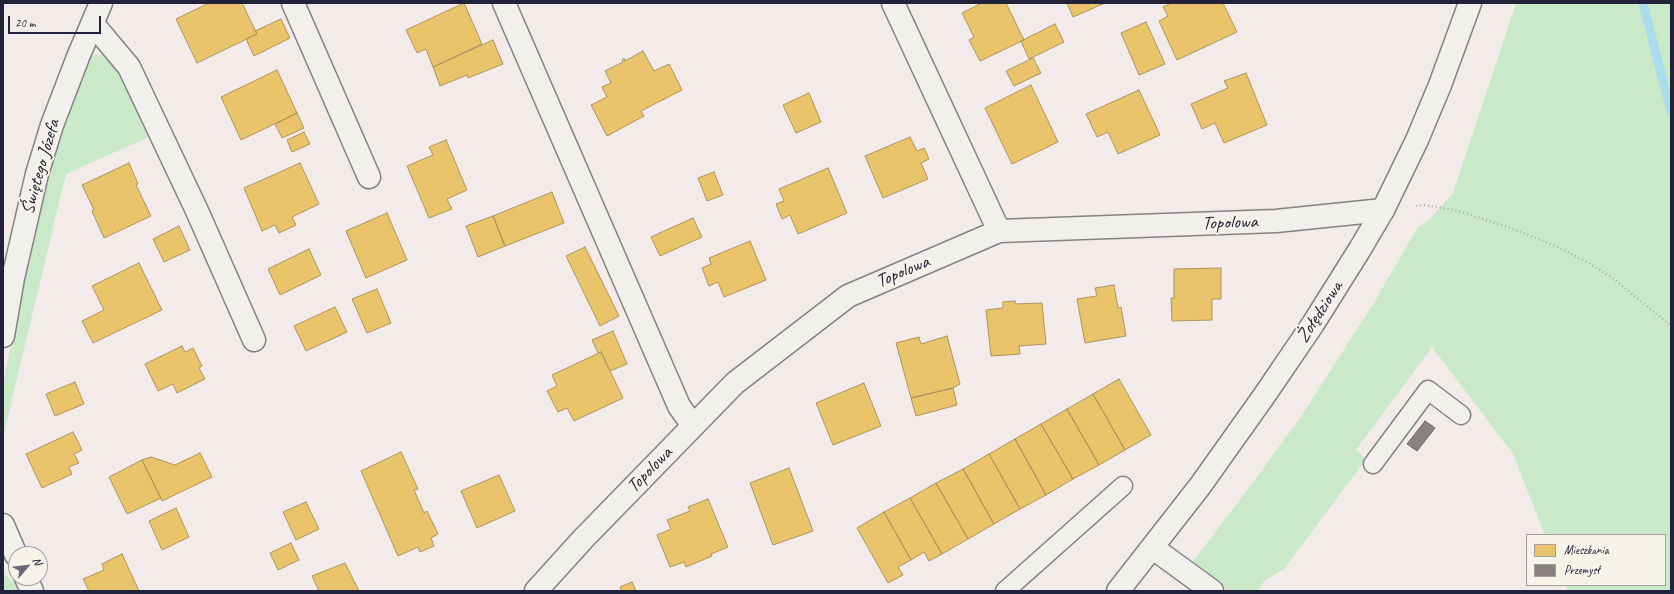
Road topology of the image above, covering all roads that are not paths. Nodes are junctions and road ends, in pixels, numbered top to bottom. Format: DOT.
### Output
graph roads {
  1 [pos="101,3"];
  2 [pos="293,3"];
  3 [pos="504,3"];
  4 [pos="893,3"];
  5 [pos="1470,3"];
  6 [pos="92,24"];
  7 [pos="369,177"];
  8 [pos="1383,210"];
  9 [pos="999,230"];
  10 [pos="5,311"];
  11 [pos="3,336"];
  12 [pos="254,340"];
  13 [pos="1461,415"];
  14 [pos="693,426"];
  15 [pos="1372,464"];
  16 [pos="1123,486"];
  17 [pos="3,525"];
  18 [pos="9,546"];
  19 [pos="1153,548"];
  20 [pos="536,591"];
  21 [pos="1005,591"];
  22 [pos="1118,591"];
  23 [pos="1212,591"];
  1 -- 6 [label="street, Świętego Józefa"];
  2 -- 7 [label="street"];
  3 -- 14 [label="street"];
  4 -- 9 [label="street"];
  5 -- 8 [label="street, Żołędziowa"];
  6 -- 10 [label="street, Świętego Józefa"];
  6 -- 12 [label="street"];
  8 -- 9 [label="street, Topolowa"];
  8 -- 19 [label="street, Żołędziowa"];
  9 -- 14 [label="street, Topolowa"];
  10 -- 11 [label="street, Świętego Józefa"];
  13 -- 15 [label="lane"];
  14 -- 20 [label="street, Topolowa"];
  16 -- 21 [label="lane"];
  17 -- 18 [label="street"];
  19 -- 22 [label="street, Żołędziowa"];
  19 -- 23 [label="street"];
}
